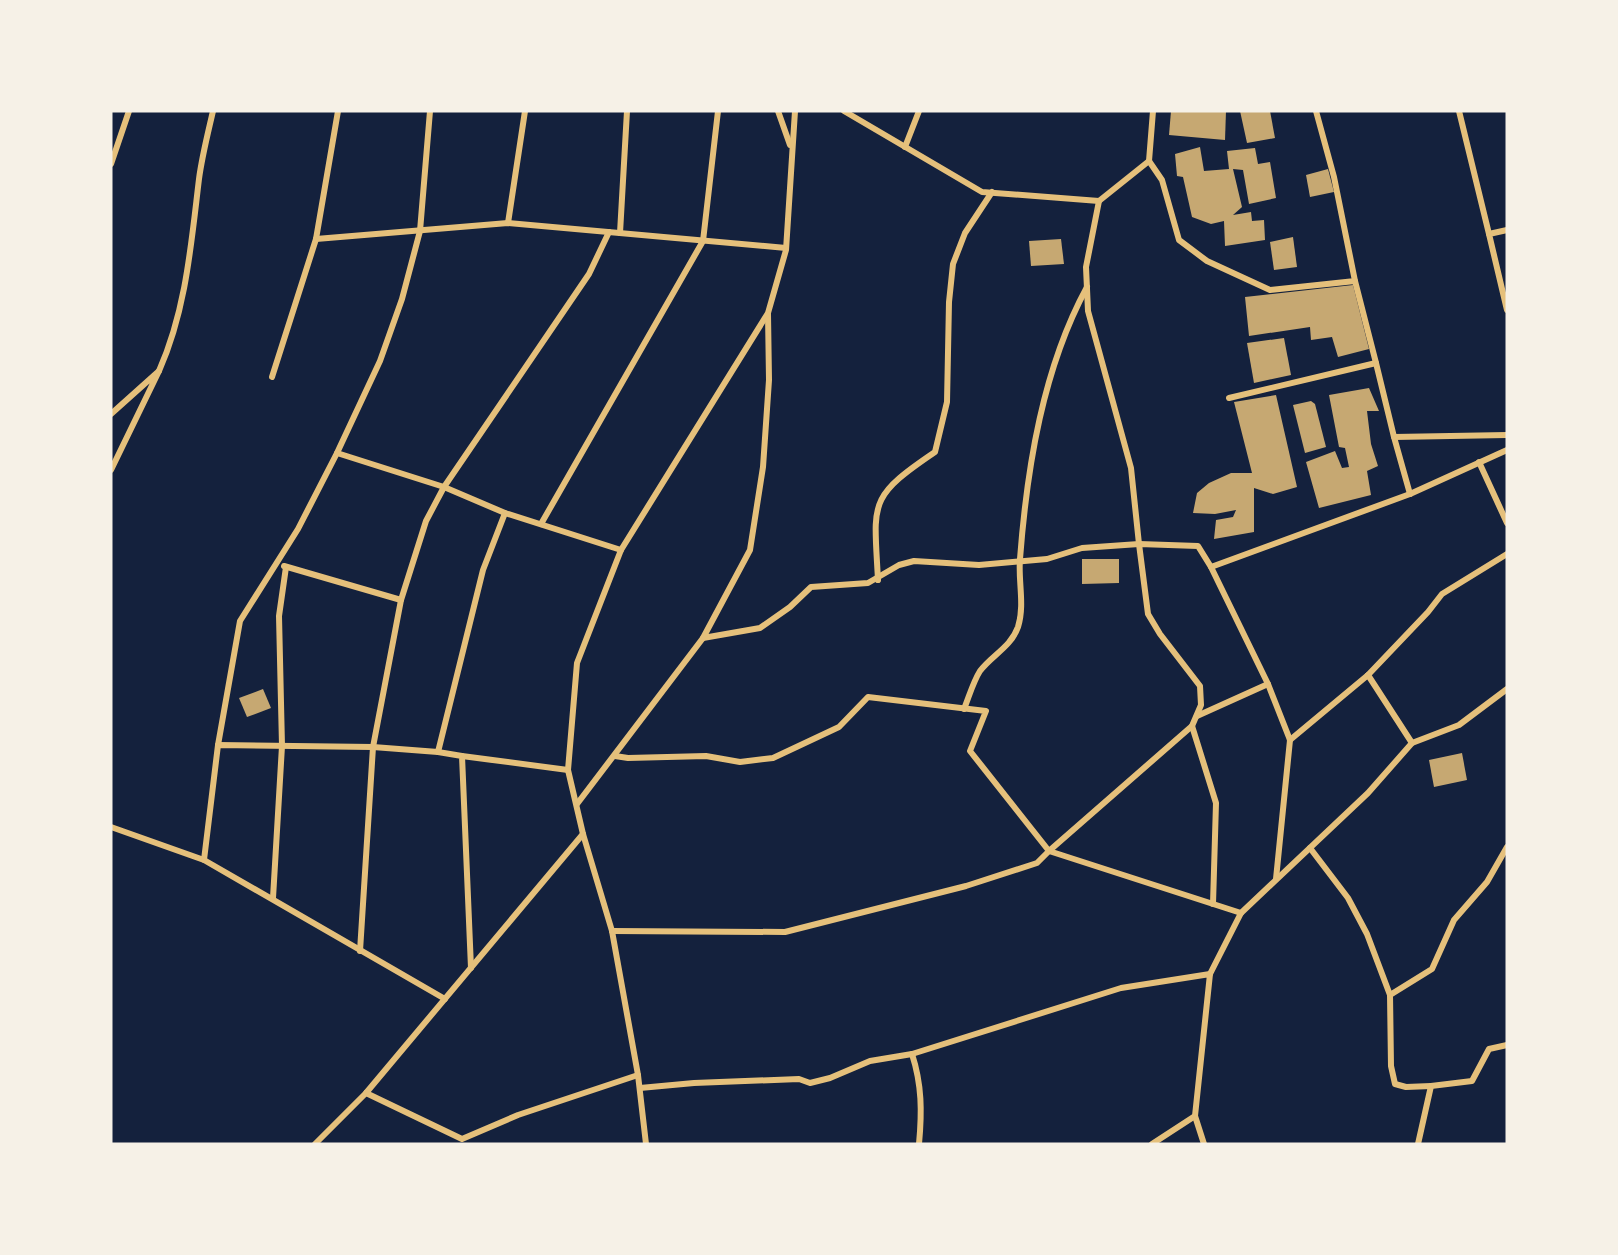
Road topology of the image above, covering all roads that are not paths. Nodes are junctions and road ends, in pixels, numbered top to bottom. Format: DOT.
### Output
graph roads {
  1 [pos="129,111"];
  2 [pos="213,111"];
  3 [pos="338,111"];
  4 [pos="430,111"];
  5 [pos="525,111"];
  6 [pos="627,111"];
  7 [pos="718,111"];
  8 [pos="778,111"];
  9 [pos="795,111"];
  10 [pos="844,111"];
  11 [pos="919,111"];
  12 [pos="1153,111"];
  13 [pos="1316,111"];
  14 [pos="1459,111"];
  15 [pos="905,147"];
  16 [pos="791,148"];
  17 [pos="1149,161"];
  18 [pos="111,164"];
  19 [pos="992,192"];
  20 [pos="1099,201"];
  21 [pos="508,223"];
  22 [pos="1507,230"];
  23 [pos="420,231"];
  24 [pos="609,232"];
  25 [pos="620,233"];
  26 [pos="1489,234"];
  27 [pos="316,239"];
  28 [pos="703,241"];
  29 [pos="786,248"];
  30 [pos="1355,281"];
  31 [pos="1087,286"];
  32 [pos="1507,310"];
  33 [pos="768,313"];
  34 [pos="1376,363"];
  35 [pos="159,371"];
  36 [pos="272,377"];
  37 [pos="1229,398"];
  38 [pos="111,414"];
  39 [pos="1507,435"];
  40 [pos="1394,437"];
  41 [pos="1507,450"];
  42 [pos="337,453"];
  43 [pos="1479,462"];
  44 [pos="111,470"];
  45 [pos="444,487"];
  46 [pos="1410,494"];
  47 [pos="505,513"];
  48 [pos="1507,522"];
  49 [pos="541,524"];
  50 [pos="1139,544"];
  51 [pos="621,550"];
  52 [pos="1507,554"];
  53 [pos="1020,561"];
  54 [pos="277,565"];
  55 [pos="286,567"];
  56 [pos="1211,567"];
  57 [pos="878,580"];
  58 [pos="401,600"];
  59 [pos="703,638"];
  60 [pos="1368,675"];
  61 [pos="1268,684"];
  62 [pos="1507,689"];
  63 [pos="964,709"];
  64 [pos="1197,716"];
  65 [pos="1192,726"];
  66 [pos="1290,740"];
  67 [pos="1412,743"];
  68 [pos="218,745"];
  69 [pos="282,746"];
  70 [pos="373,747"];
  71 [pos="438,752"];
  72 [pos="462,756"];
  73 [pos="615,756"];
  74 [pos="568,770"];
  75 [pos="577,804"];
  76 [pos="111,827"];
  77 [pos="583,834"];
  78 [pos="1507,847"];
  79 [pos="1310,848"];
  80 [pos="1049,851"];
  81 [pos="204,860"];
  82 [pos="1276,880"];
  83 [pos="273,898"];
  84 [pos="1213,904"];
  85 [pos="1241,913"];
  86 [pos="612,931"];
  87 [pos="360,951"];
  88 [pos="471,968"];
  89 [pos="1210,974"];
  90 [pos="1390,995"];
  91 [pos="445,999"];
  92 [pos="1507,1045"];
  93 [pos="912,1054"];
  94 [pos="638,1075"];
  95 [pos="1431,1086"];
  96 [pos="640,1088"];
  97 [pos="366,1093"];
  98 [pos="1195,1116"];
  99 [pos="315,1144"];
  100 [pos="646,1144"];
  101 [pos="919,1144"];
  102 [pos="1152,1144"];
  103 [pos="1204,1144"];
  104 [pos="1418,1144"];
  1 -- 18 [label="street"];
  2 -- 35 [label="street"];
  3 -- 27 [label="street"];
  4 -- 23 [label="street"];
  5 -- 21 [label="street"];
  6 -- 25 [label="street"];
  7 -- 28 [label="street"];
  8 -- 16 [label="street"];
  9 -- 16 [label="street"];
  10 -- 15 [label="street"];
  11 -- 15 [label="street"];
  12 -- 17 [label="street"];
  13 -- 30 [label="street"];
  14 -- 26 [label="street"];
  15 -- 19 [label="street"];
  16 -- 29 [label="street"];
  17 -- 20 [label="street"];
  17 -- 30 [label="street"];
  19 -- 20 [label="street"];
  19 -- 57 [label="street"];
  20 -- 31 [label="street"];
  21 -- 23 [label="street"];
  21 -- 24 [label="street"];
  22 -- 26 [label="street"];
  23 -- 27 [label="street"];
  23 -- 42 [label="street"];
  24 -- 25 [label="street"];
  24 -- 45 [label="street"];
  25 -- 28 [label="street"];
  26 -- 32 [label="street"];
  27 -- 36 [label="street"];
  28 -- 29 [label="street"];
  28 -- 49 [label="street"];
  29 -- 33 [label="street"];
  30 -- 34 [label="street"];
  31 -- 50 [label="street"];
  31 -- 53 [label="street"];
  33 -- 51 [label="street"];
  33 -- 59 [label="street"];
  34 -- 37 [label="street"];
  34 -- 40 [label="street"];
  35 -- 38 [label="street"];
  35 -- 44 [label="street"];
  39 -- 40 [label="street"];
  40 -- 46 [label="street"];
  41 -- 43 [label="street"];
  42 -- 45 [label="street"];
  42 -- 54 [label="street"];
  43 -- 46 [label="street"];
  43 -- 48 [label="street"];
  45 -- 47 [label="street"];
  45 -- 58 [label="street"];
  46 -- 56 [label="street"];
  47 -- 49 [label="street"];
  47 -- 71 [label="street"];
  49 -- 51 [label="street"];
  50 -- 53 [label="street"];
  50 -- 56 [label="street"];
  50 -- 64 [label="street"];
  51 -- 74 [label="street"];
  52 -- 60 [label="street"];
  53 -- 57 [label="street"];
  53 -- 63 [label="street"];
  54 -- 55 [label="street"];
  54 -- 68 [label="street"];
  55 -- 58 [label="street"];
  55 -- 69 [label="street"];
  56 -- 61 [label="street"];
  57 -- 59 [label="street"];
  58 -- 70 [label="street"];
  59 -- 73 [label="street"];
  60 -- 66 [label="street"];
  60 -- 67 [label="street"];
  61 -- 64 [label="street"];
  61 -- 66 [label="street"];
  62 -- 67 [label="street"];
  63 -- 73 [label="street"];
  63 -- 80 [label="street"];
  64 -- 65 [label="street"];
  65 -- 80 [label="street"];
  65 -- 84 [label="street"];
  66 -- 82 [label="street"];
  67 -- 79 [label="street"];
  68 -- 69 [label="street"];
  68 -- 81 [label="street"];
  69 -- 70 [label="street"];
  69 -- 83 [label="street"];
  70 -- 71 [label="street"];
  70 -- 87 [label="street"];
  71 -- 72 [label="street"];
  72 -- 74 [label="street"];
  72 -- 88 [label="street"];
  73 -- 75 [label="street"];
  74 -- 75 [label="street"];
  75 -- 77 [label="street"];
  76 -- 81 [label="street"];
  77 -- 86 [label="street"];
  77 -- 88 [label="street"];
  78 -- 90 [label="street"];
  79 -- 82 [label="street"];
  79 -- 90 [label="street"];
  80 -- 84 [label="street"];
  80 -- 86 [label="street"];
  81 -- 83 [label="street"];
  82 -- 85 [label="street"];
  83 -- 87 [label="street"];
  84 -- 85 [label="street"];
  85 -- 89 [label="street"];
  86 -- 94 [label="street"];
  87 -- 91 [label="street"];
  88 -- 91 [label="street"];
  89 -- 93 [label="street"];
  89 -- 98 [label="street"];
  90 -- 95 [label="street"];
  91 -- 97 [label="street"];
  92 -- 95 [label="street"];
  93 -- 96 [label="street"];
  93 -- 101 [label="street"];
  94 -- 96 [label="street"];
  94 -- 97 [label="street"];
  95 -- 104 [label="street"];
  96 -- 100 [label="street"];
  97 -- 99 [label="street"];
  98 -- 102 [label="street"];
  98 -- 103 [label="street"];
}
